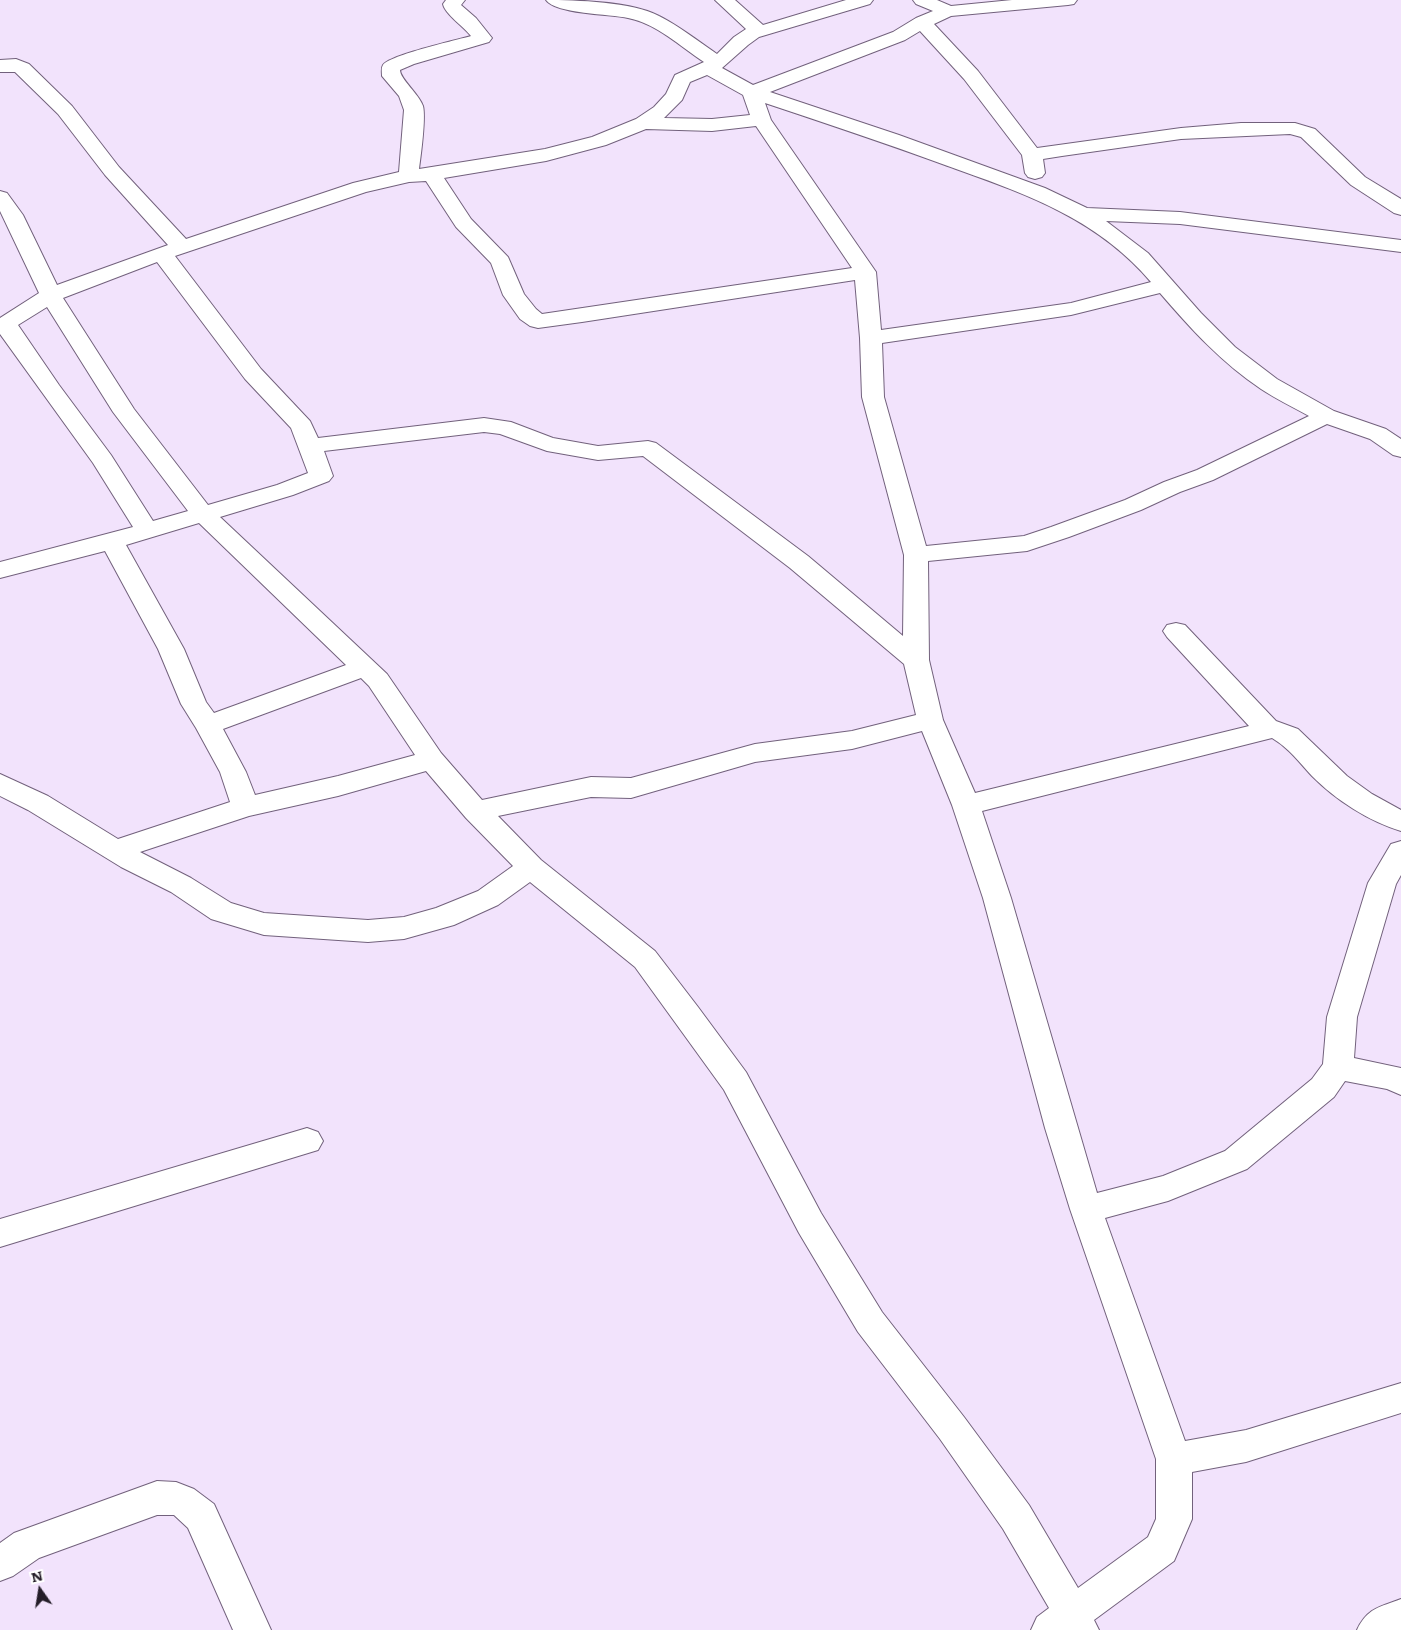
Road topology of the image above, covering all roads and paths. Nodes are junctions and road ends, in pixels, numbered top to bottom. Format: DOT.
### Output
graph roads {
  1 [pos="456,0"];
  2 [pos="555,0"];
  3 [pos="724,0"];
  4 [pos="864,0"];
  5 [pos="922,0"];
  6 [pos="1068,0"];
  7 [pos="948,11"];
  8 [pos="922,22"];
  9 [pos="759,31"];
  10 [pos="0,66"];
  11 [pos="713,66"];
  12 [pos="752,92"];
  13 [pos="761,120"];
  14 [pos="643,123"];
  15 [pos="1032,155"];
  16 [pos="432,174"];
  17 [pos="409,176"];
  18 [pos="1038,192"];
  19 [pos="0,197"];
  20 [pos="1401,209"];
  21 [pos="1083,214"];
  22 [pos="1401,246"];
  23 [pos="172,250"];
  24 [pos="865,272"];
  25 [pos="1165,285"];
  26 [pos="51,295"];
  27 [pos="3,326"];
  28 [pos="871,338"];
  29 [pos="1326,416"];
  30 [pos="310,446"];
  31 [pos="1401,450"];
  32 [pos="203,514"];
  33 [pos="147,530"];
  34 [pos="112,542"];
  35 [pos="916,555"];
  36 [pos="0,570"];
  37 [pos="1176,631"];
  38 [pos="916,660"];
  39 [pos="366,667"];
  40 [pos="930,720"];
  41 [pos="208,725"];
  42 [pos="1269,730"];
  43 [pos="432,760"];
  44 [pos="0,784"];
  45 [pos="966,805"];
  46 [pos="246,808"];
  47 [pos="476,811"];
  48 [pos="1401,820"];
  49 [pos="114,850"];
  50 [pos="1401,851"];
  51 [pos="531,867"];
  52 [pos="1338,1067"];
  53 [pos="1401,1083"];
  54 [pos="308,1141"];
  55 [pos="1086,1209"];
  56 [pos="0,1234"];
  57 [pos="1401,1398"];
  58 [pos="1174,1458"];
  59 [pos="0,1564"];
  60 [pos="1401,1617"];
  61 [pos="1068,1625"];
  62 [pos="252,1630"];
  63 [pos="1376,1630"];
  1 -- 17 [label="street"];
  2 -- 11 [label="street"];
  3 -- 9 [label="street"];
  4 -- 9 [label="street"];
  5 -- 7 [label="street"];
  6 -- 7 [label="street"];
  7 -- 8 [label="street"];
  8 -- 12 [label="street"];
  8 -- 15 [label="street"];
  9 -- 11 [label="street"];
  10 -- 23 [label="street"];
  11 -- 12 [label="street"];
  11 -- 14 [label="street"];
  12 -- 13 [label="street"];
  12 -- 18 [label="street"];
  13 -- 14 [label="street"];
  13 -- 24 [label="street"];
  14 -- 16 [label="street"];
  15 -- 18 [label="street"];
  15 -- 20 [label="street"];
  16 -- 17 [label="street"];
  16 -- 24 [label="street"];
  17 -- 23 [label="street"];
  18 -- 21 [label="street"];
  19 -- 26 [label="street"];
  21 -- 22 [label="street"];
  21 -- 25 [label="street"];
  23 -- 26 [label="street"];
  23 -- 30 [label="street"];
  24 -- 28 [label="street"];
  25 -- 28 [label="street"];
  25 -- 29 [label="street"];
  26 -- 27 [label="street"];
  26 -- 32 [label="street"];
  27 -- 33 [label="street"];
  28 -- 35 [label="street"];
  29 -- 31 [label="street"];
  29 -- 35 [label="street"];
  30 -- 32 [label="street"];
  30 -- 38 [label="street"];
  32 -- 33 [label="street"];
  32 -- 39 [label="street"];
  33 -- 34 [label="street"];
  34 -- 36 [label="street"];
  34 -- 41 [label="street"];
  35 -- 38 [label="street"];
  37 -- 42 [label="street"];
  38 -- 40 [label="street"];
  39 -- 41 [label="street"];
  39 -- 43 [label="street"];
  40 -- 45 [label="street"];
  40 -- 47 [label="street"];
  41 -- 46 [label="street"];
  42 -- 45 [label="street"];
  42 -- 48 [label="street"];
  43 -- 46 [label="street"];
  43 -- 47 [label="street"];
  44 -- 49 [label="street"];
  45 -- 55 [label="street"];
  46 -- 49 [label="street"];
  47 -- 51 [label="street"];
  49 -- 51 [label="street"];
  50 -- 52 [label="street"];
  51 -- 61 [label="street"];
  52 -- 53 [label="street"];
  52 -- 55 [label="street"];
  54 -- 56 [label="street"];
  55 -- 58 [label="street"];
  57 -- 58 [label="street"];
  58 -- 61 [label="street"];
  59 -- 62 [label="street"];
  60 -- 63 [label="street"];
}
